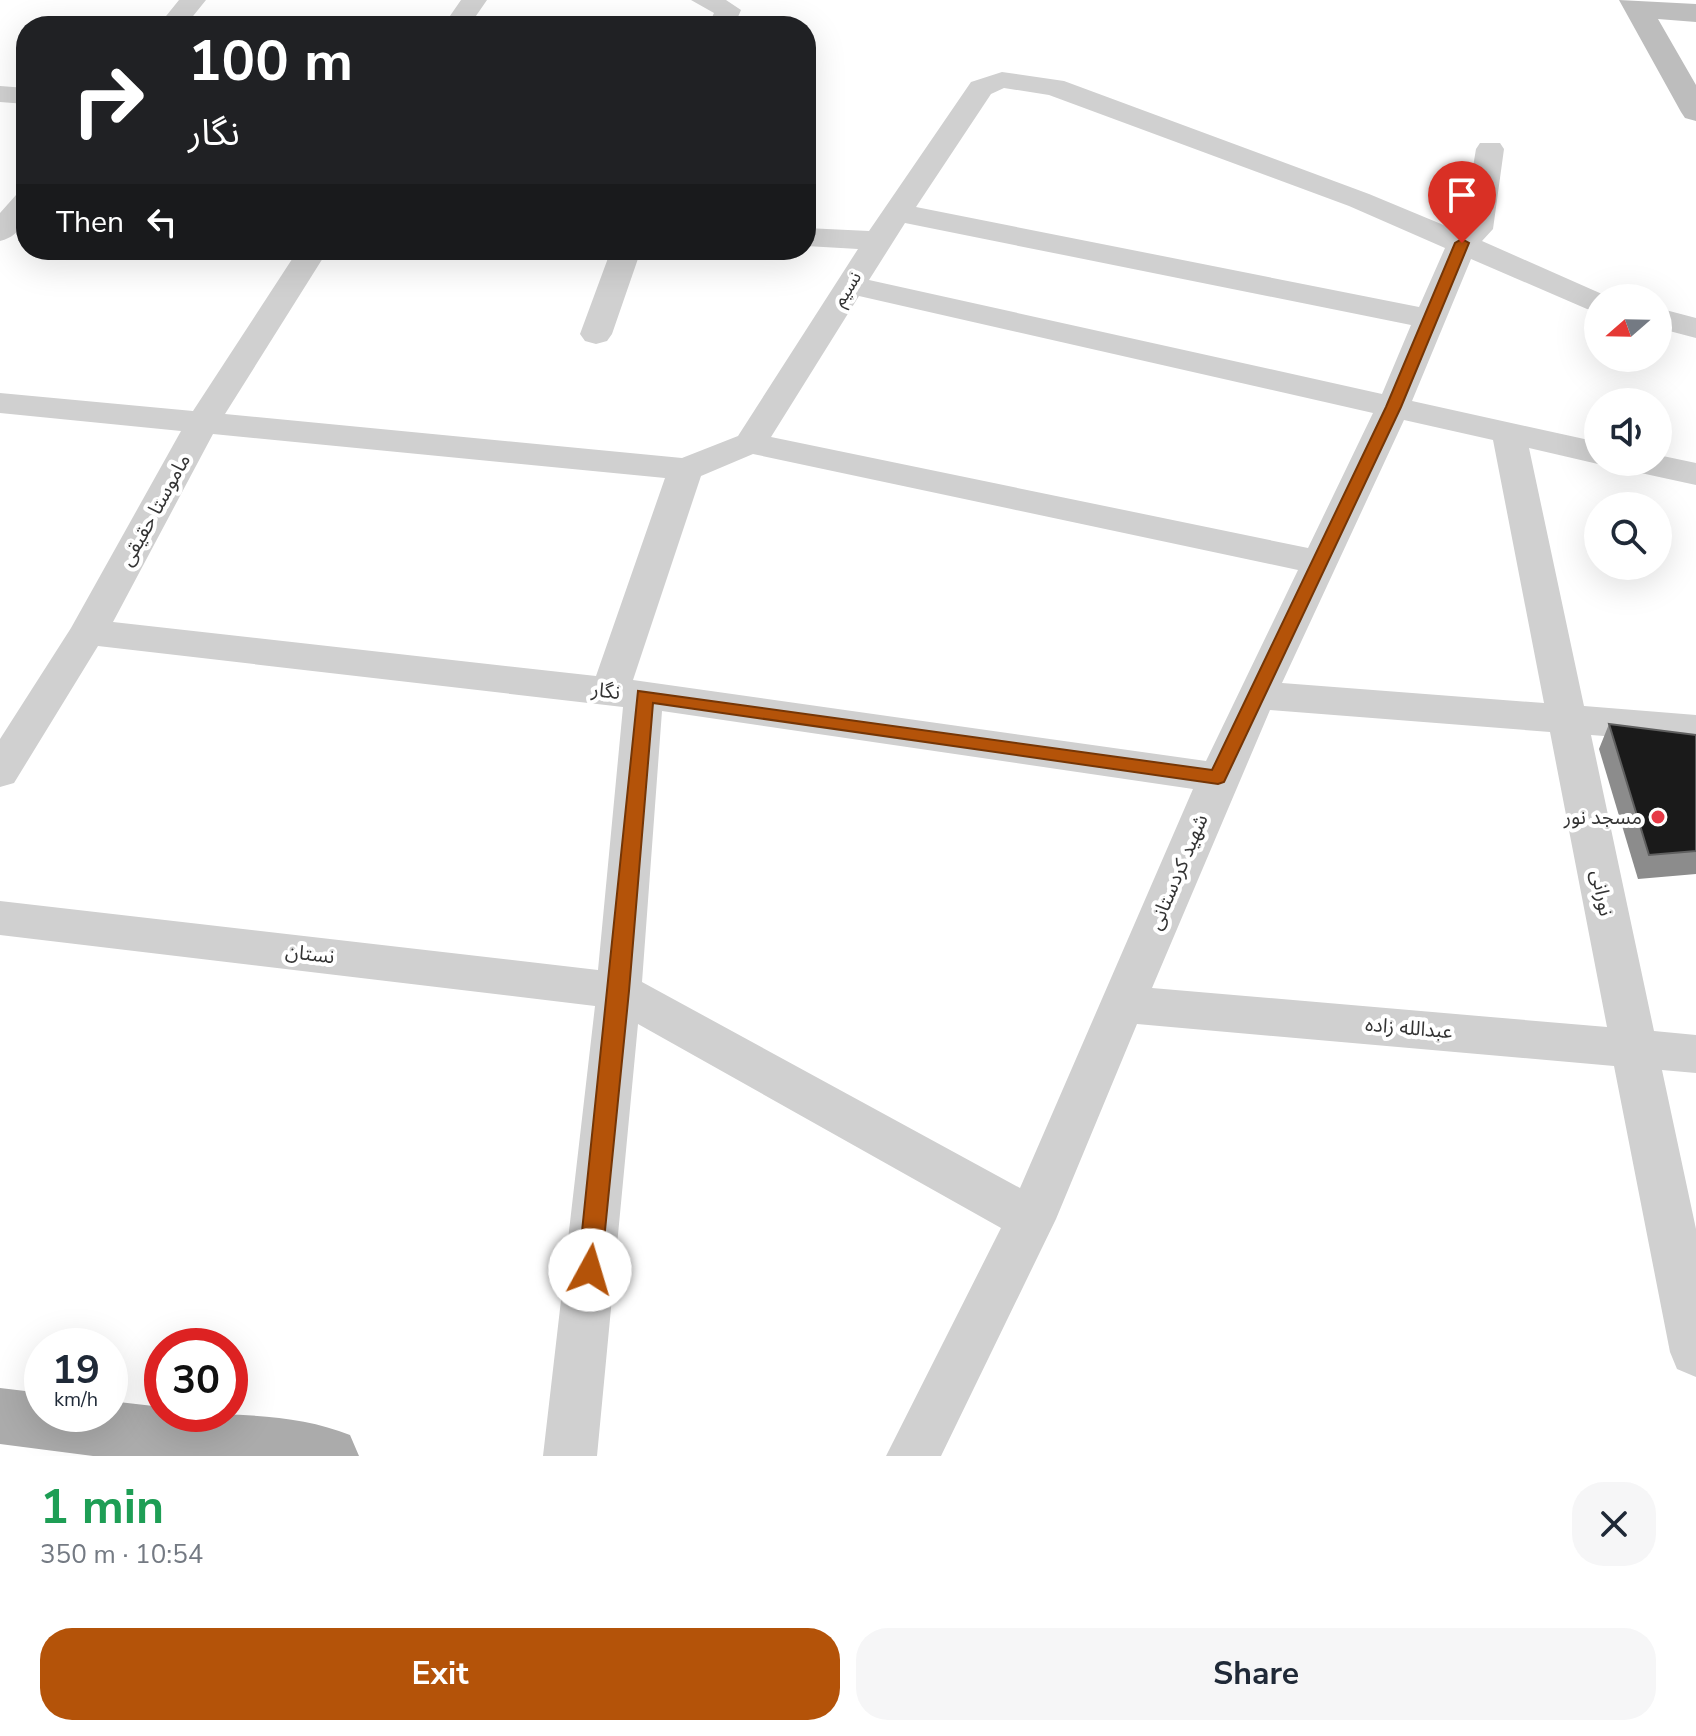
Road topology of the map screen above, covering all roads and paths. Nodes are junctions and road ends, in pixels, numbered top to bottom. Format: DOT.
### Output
graph roads {
  1 [pos="193,0"];
  2 [pos="704,0"];
  3 [pos="1642,15"];
  4 [pos="179,16"];
  5 [pos="725,16"];
  6 [pos="1690,20"];
  7 [pos="1696,112"];
  8 [pos="1490,149"];
  9 [pos="897,212"];
  10 [pos="16,213"];
  11 [pos="0,232"];
  12 [pos="816,238"];
  13 [pos="878,241"];
  14 [pos="1462,243"];
  15 [pos="307,260"];
  16 [pos="622,260"];
  17 [pos="850,285"];
  18 [pos="1584,296"];
  19 [pos="1429,319"];
  20 [pos="1672,322"];
  21 [pos="1696,328"];
  22 [pos="596,334"];
  23 [pos="0,403"];
  24 [pos="1393,407"];
  25 [pos="204,420"];
  26 [pos="1509,433"];
  27 [pos="750,443"];
  28 [pos="1584,450"];
  29 [pos="686,469"];
  30 [pos="1672,469"];
  31 [pos="1696,474"];
  32 [pos="1320,563"];
  33 [pos="88,632"];
  34 [pos="627,693"];
  35 [pos="1257,695"];
  36 [pos="1567,721"];
  37 [pos="1696,729"];
  38 [pos="0,772"];
  39 [pos="1218,778"];
  40 [pos="0,918"];
  41 [pos="619,991"];
  42 [pos="1122,1004"];
  43 [pos="1633,1047"];
  44 [pos="1696,1054"];
  45 [pos="1031,1219"];
  46 [pos="1696,1352"];
  47 [pos="0,1416"];
  48 [pos="329,1456"];
  49 [pos="570,1456"];
  50 [pos="913,1456"];
  1 -- 4 [label="street"];
  2 -- 5 [label="street"];
  3 -- 6 [label="street"];
  3 -- 7 [label="street"];
  8 -- 14 [label="street, شهید کردستانی"];
  9 -- 13 [label="street, نسیم"];
  9 -- 14 [label="street, نسیم"];
  9 -- 19 [label="street"];
  10 -- 11 [label="street"];
  12 -- 13 [label="street"];
  13 -- 17 [label="street, نسیم"];
  14 -- 18 [label="street"];
  14 -- 19 [label="street, شهید کردستانی"];
  15 -- 25 [label="street, ماموستا حقیقی"];
  16 -- 22 [label="street"];
  17 -- 24 [label="street"];
  17 -- 27 [label="street, نسیم"];
  19 -- 24 [label="street, شهید کردستانی"];
  20 -- 21 [label="street"];
  23 -- 25 [label="street"];
  24 -- 26 [label="street"];
  24 -- 32 [label="street, شهید کردستانی"];
  25 -- 29 [label="street"];
  25 -- 33 [label="street, ماموستا حقیقی"];
  26 -- 28 [label="street"];
  26 -- 36 [label="street, نورانی"];
  27 -- 29 [label="street"];
  27 -- 32 [label="street"];
  29 -- 34 [label="street"];
  30 -- 31 [label="street"];
  32 -- 35 [label="street, شهید کردستانی"];
  33 -- 34 [label="street, نگار"];
  33 -- 38 [label="street, ماموستا حقیقی"];
  34 -- 39 [label="street, نگار"];
  34 -- 41 [label="street"];
  35 -- 36 [label="street"];
  35 -- 39 [label="street, شهید کردستانی"];
  36 -- 37 [label="street"];
  36 -- 43 [label="street, نورانی"];
  39 -- 42 [label="street, شهید کردستانی"];
  40 -- 41 [label="street, نستان"];
  41 -- 45 [label="street"];
  41 -- 49 [label="street"];
  42 -- 43 [label="street, عبدالله زاده"];
  42 -- 45 [label="street, شهید کردستانی"];
  43 -- 44 [label="street, عبدالله زاده"];
  43 -- 46 [label="street, نورانی"];
  45 -- 50 [label="street, شهید کردستانی"];
  47 -- 48 [label="main road"];
}
